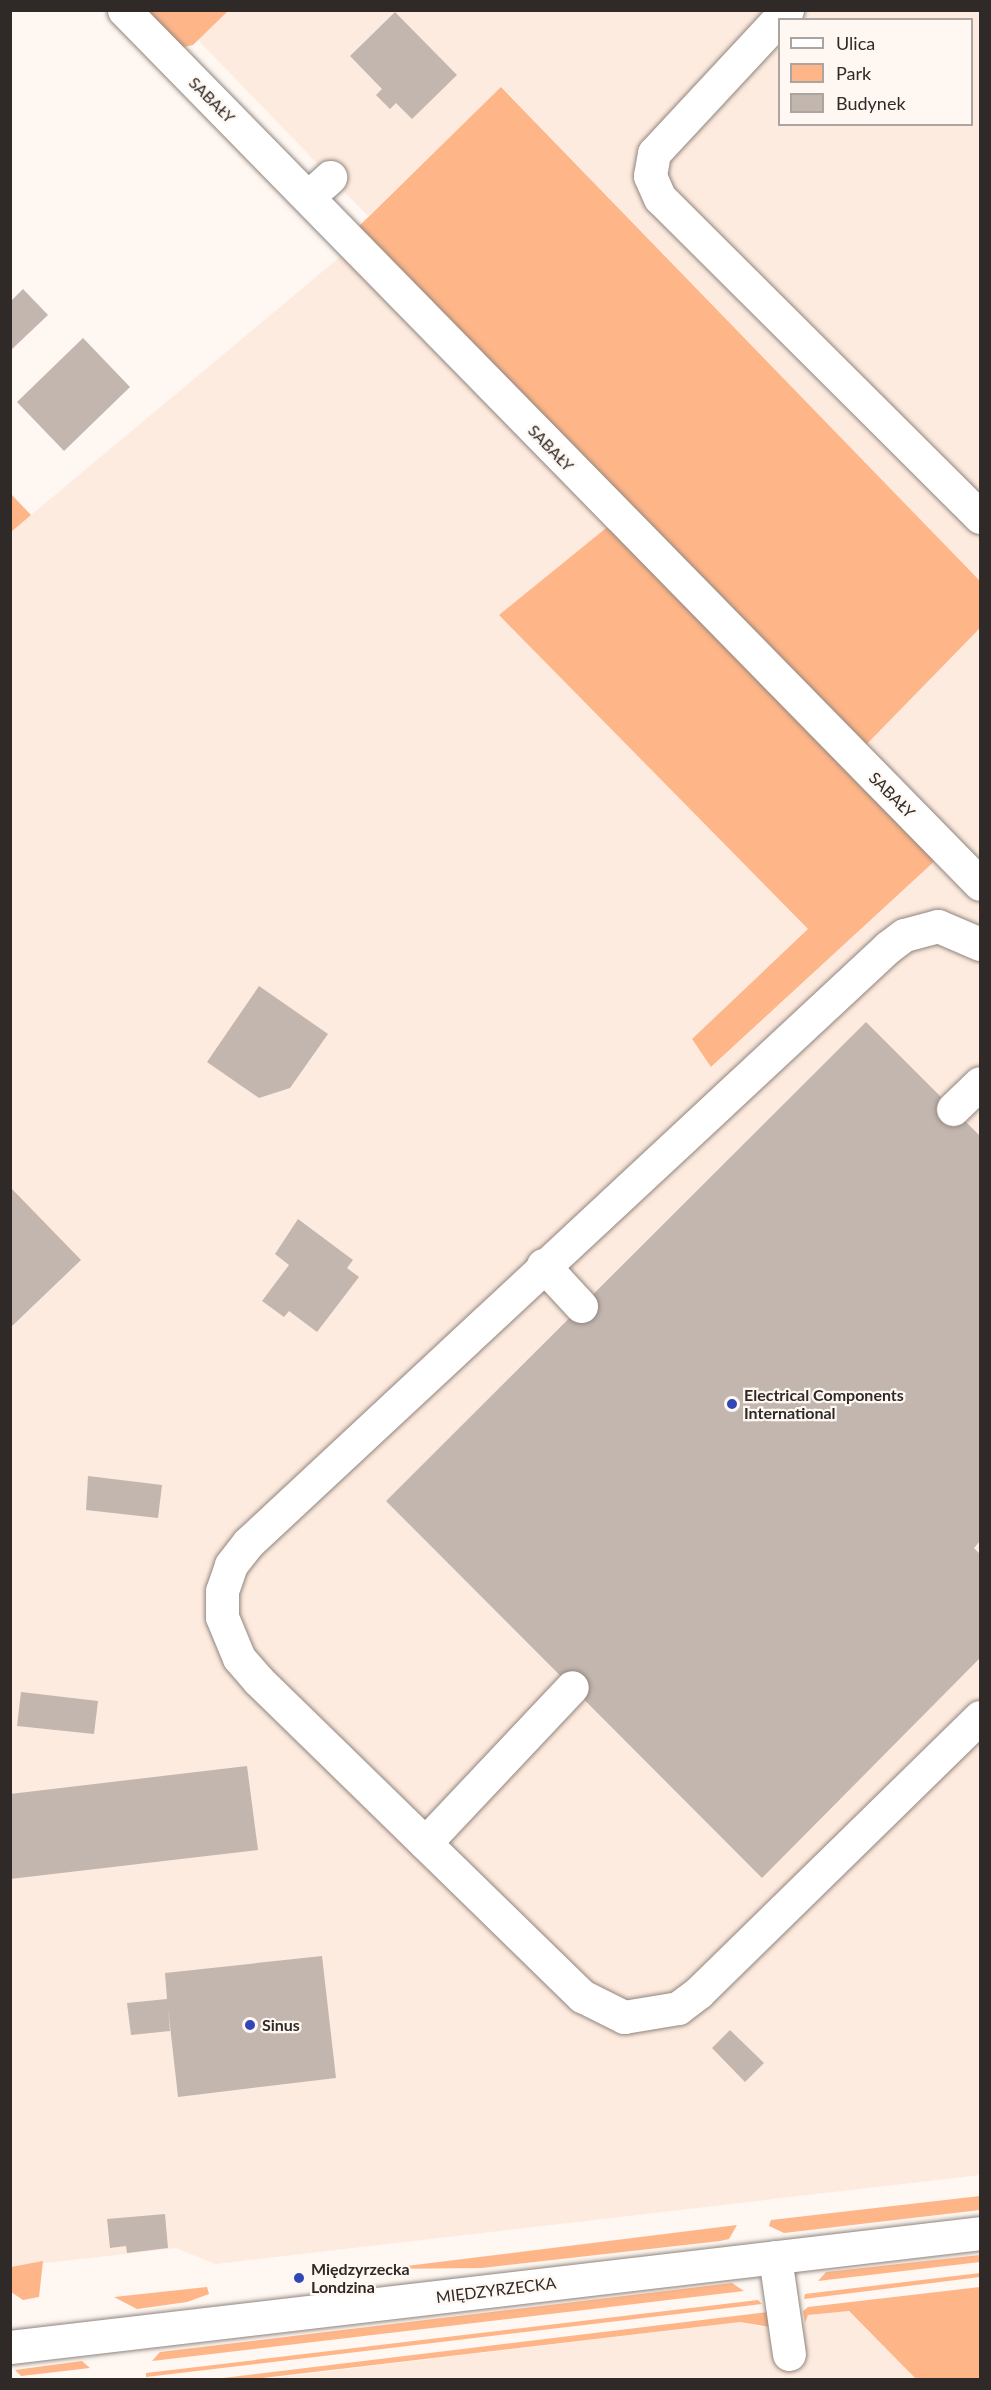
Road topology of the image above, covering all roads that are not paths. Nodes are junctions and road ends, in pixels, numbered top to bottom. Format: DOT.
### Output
graph roads {
  1 [pos="124,10"];
  2 [pos="778,20"];
  3 [pos="981,517"];
  4 [pos="981,884"];
  5 [pos="981,944"];
  6 [pos="981,1083"];
  7 [pos="953,1109"];
  8 [pos="543,1265"];
  9 [pos="581,1306"];
  10 [pos="572,1687"];
  11 [pos="981,1717"];
  12 [pos="425,1844"];
  13 [pos="981,2232"];
  14 [pos="775,2257"];
  15 [pos="10,2347"];
  16 [pos="789,2354"];
  1 -- 4 [label="street, SABAŁY"];
  2 -- 3 [label="street"];
  5 -- 8 [label="street"];
  6 -- 7 [label="street"];
  8 -- 9 [label="street"];
  8 -- 12 [label="street"];
  10 -- 12 [label="street"];
  11 -- 12 [label="street"];
  13 -- 14 [label="street, MIĘDZYRZECKA"];
  14 -- 15 [label="street, MIĘDZYRZECKA"];
  14 -- 16 [label="street"];
}
